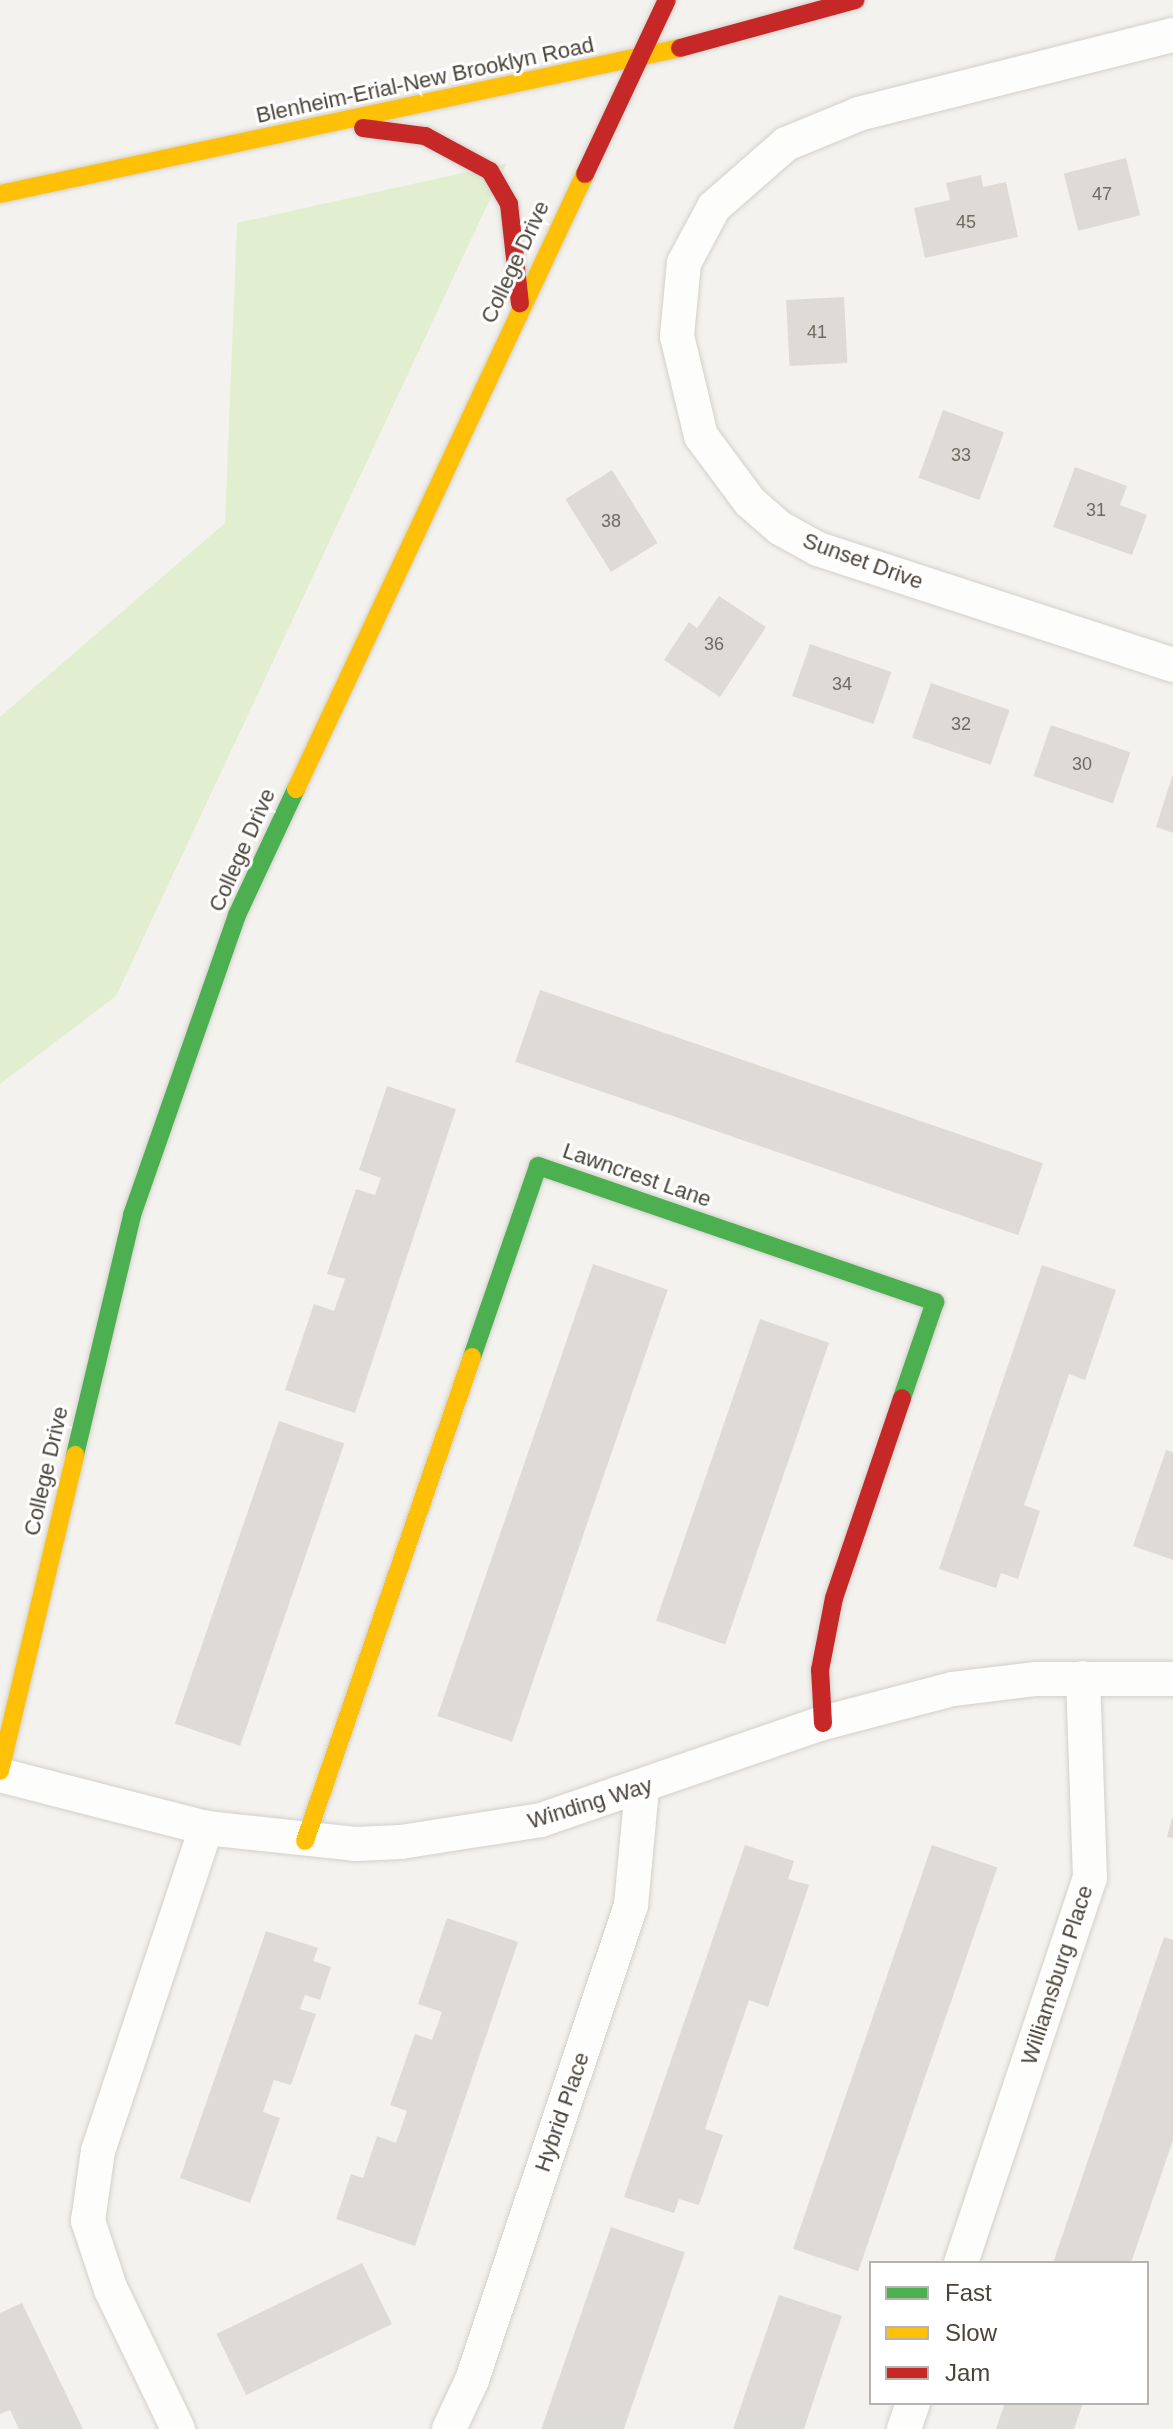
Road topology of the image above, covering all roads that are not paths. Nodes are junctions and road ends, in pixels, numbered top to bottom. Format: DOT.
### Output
graph roads {
  1 [pos="667,0"];
  2 [pos="856,0"];
  3 [pos="1173,35"];
  4 [pos="638,60"];
  5 [pos="289,132"];
  6 [pos="0,194"];
  7 [pos="521,306"];
  8 [pos="1173,665"];
  9 [pos="1083,1678"];
  10 [pos="1173,1679"];
  11 [pos="823,1723"];
  12 [pos="0,1773"];
  13 [pos="642,1789"];
  14 [pos="206,1828"];
  15 [pos="305,1841"];
  16 [pos="962,2261"];
  17 [pos="912,2405"];
  18 [pos="178,2429"];
  19 [pos="449,2429"];
  20 [pos="904,2429"];
  1 -- 4 [label="main road, College Drive"];
  2 -- 4 [label="main road, Blenheim-Erial-New Brooklyn Road"];
  3 -- 8 [label="street, Sunset Drive"];
  4 -- 5 [label="main road, Blenheim-Erial-New Brooklyn Road"];
  4 -- 7 [label="main road, College Drive"];
  5 -- 6 [label="main road, Blenheim-Erial-New Brooklyn Road"];
  5 -- 7 [label="main road"];
  7 -- 12 [label="main road, College Drive"];
  9 -- 10 [label="street, Winding Way"];
  9 -- 11 [label="street, Winding Way"];
  9 -- 16 [label="street, Williamsburg Place"];
  11 -- 13 [label="street, Winding Way"];
  11 -- 15 [label="main road, Lawncrest Lane"];
  12 -- 14 [label="street, Winding Way"];
  13 -- 15 [label="street, Winding Way"];
  13 -- 19 [label="street, Hybrid Place"];
  14 -- 15 [label="street, Winding Way"];
  14 -- 18 [label="street"];
  17 -- 20 [label="street"];
}
